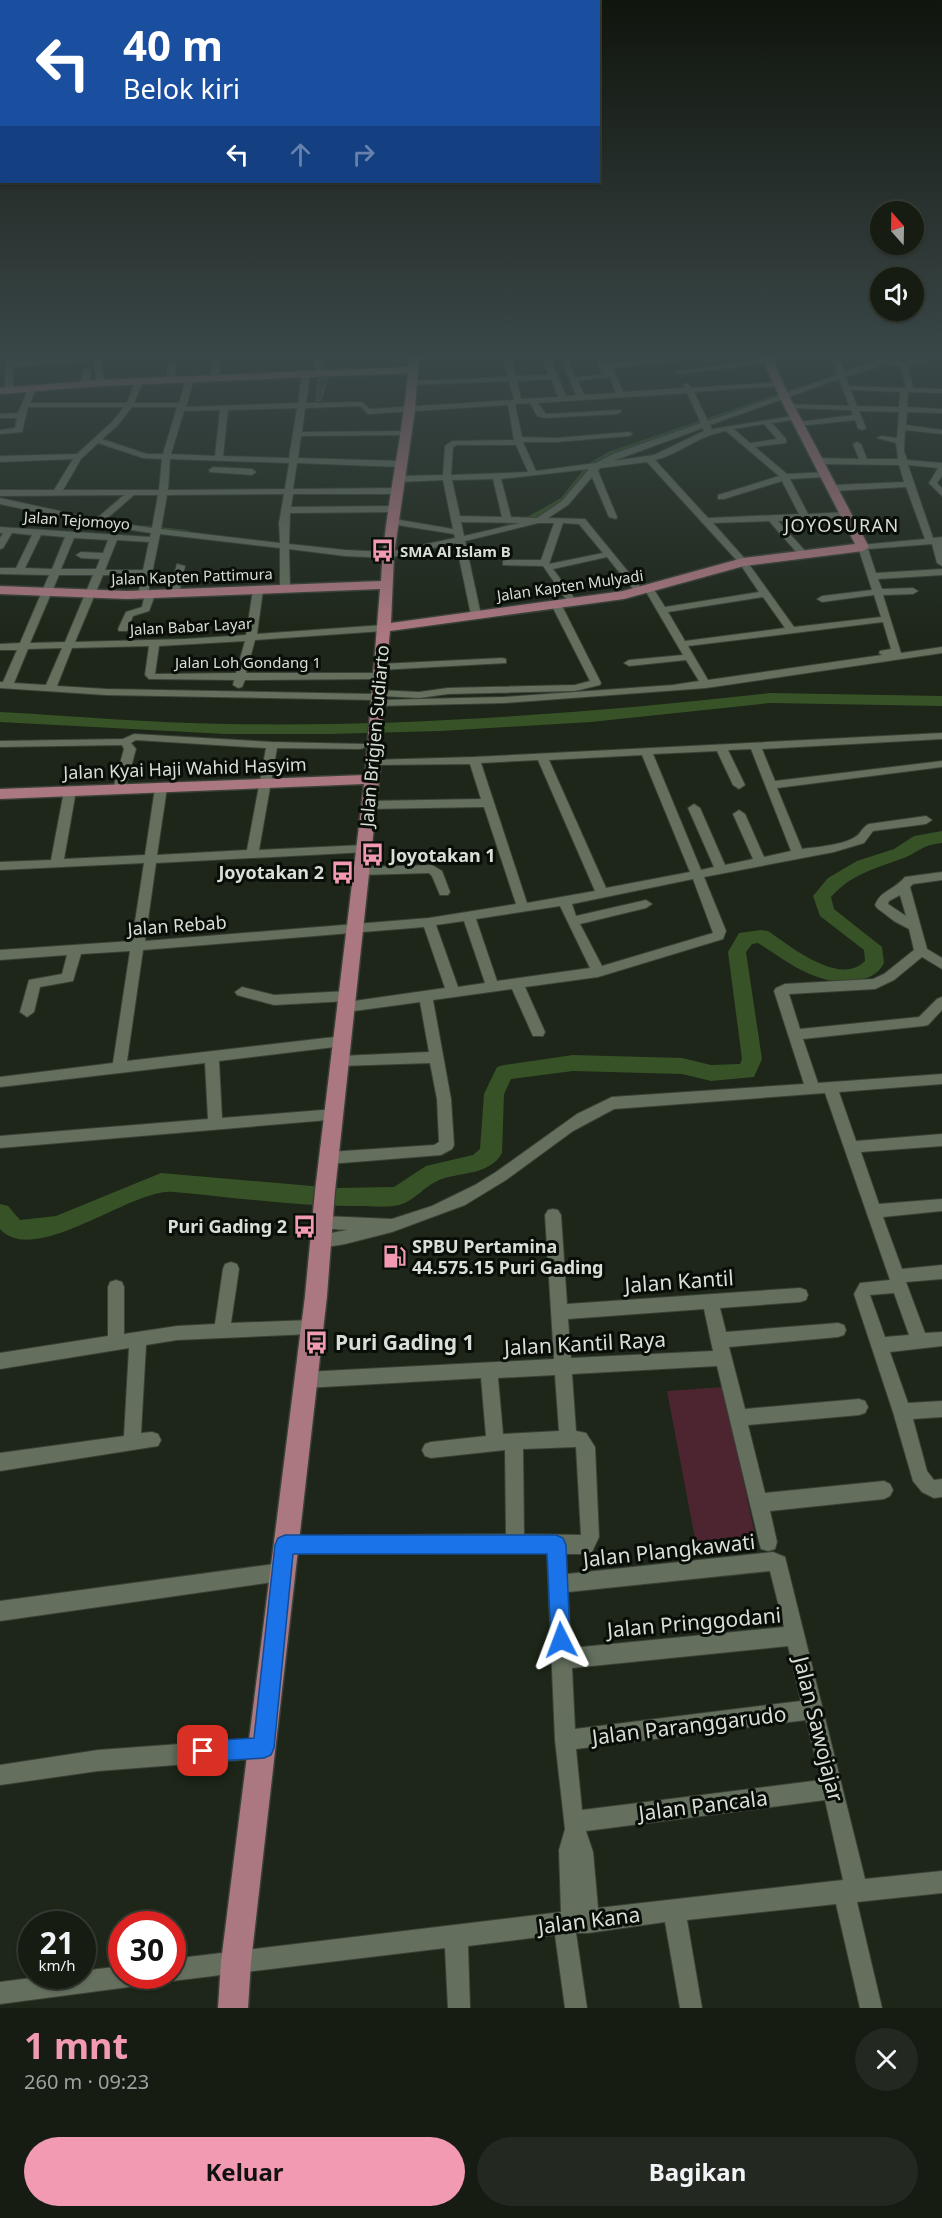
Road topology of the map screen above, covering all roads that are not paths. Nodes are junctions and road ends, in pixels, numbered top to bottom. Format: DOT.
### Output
graph roads {
  1 [pos="90,447"];
  2 [pos="116,447"];
  3 [pos="170,447"];
  4 [pos="219,447"];
  5 [pos="296,447"];
  6 [pos="404,447"];
  7 [pos="451,447"];
  8 [pos="480,447"];
  9 [pos="522,447"];
  10 [pos="627,447"];
  11 [pos="642,447"];
  12 [pos="679,447"];
  13 [pos="748,447"];
  14 [pos="811,447"];
  15 [pos="858,447"];
  16 [pos="901,447"];
  17 [pos="481,453"];
  18 [pos="79,456"];
  19 [pos="166,458"];
  20 [pos="218,458"];
  21 [pos="0,459"];
  22 [pos="649,459"];
  23 [pos="294,462"];
  24 [pos="819,462"];
  25 [pos="864,462"];
  26 [pos="902,462"];
  27 [pos="401,464"];
  28 [pos="591,467"];
  29 [pos="942,467"];
  30 [pos="213,470"];
  31 [pos="252,472"];
  32 [pos="533,474"];
  33 [pos="826,474"];
  34 [pos="496,476"];
  35 [pos="447,477"];
  36 [pos="785,477"];
  37 [pos="400,479"];
  38 [pos="909,484"];
  39 [pos="834,488"];
  40 [pos="398,491"];
  41 [pos="57,492"];
  42 [pos="289,492"];
  43 [pos="942,493"];
  44 [pos="130,494"];
  45 [pos="163,494"];
  46 [pos="205,494"];
  47 [pos="0,497"];
  48 [pos="721,497"];
  49 [pos="396,509"];
  50 [pos="286,510"];
  51 [pos="848,515"];
  52 [pos="613,516"];
  53 [pos="805,517"];
  54 [pos="771,518"];
  55 [pos="455,519"];
  56 [pos="507,519"];
  57 [pos="530,520"];
  58 [pos="560,520"];
  59 [pos="706,520"];
  60 [pos="98,521"];
  61 [pos="394,522"];
  62 [pos="5,530"];
  63 [pos="155,531"];
  64 [pos="38,532"];
  65 [pos="71,534"];
  66 [pos="85,535"];
  67 [pos="114,537"];
  68 [pos="459,537"];
  69 [pos="936,540"];
  70 [pos="284,544"];
  71 [pos="0,546"];
  72 [pos="863,547"];
  73 [pos="388,552"];
  74 [pos="802,553"];
  75 [pos="610,554"];
  76 [pos="81,555"];
  77 [pos="107,556"];
  78 [pos="743,562"];
  79 [pos="506,563"];
  80 [pos="942,563"];
  81 [pos="180,566"];
  82 [pos="3,571"];
  83 [pos="19,571"];
  84 [pos="54,572"];
  85 [pos="942,572"];
  86 [pos="99,573"];
  87 [pos="148,573"];
  88 [pos="873,576"];
  89 [pos="385,585"];
  90 [pos="0,586"];
  91 [pos="285,589"];
  92 [pos="0,590"];
  93 [pos="258,590"];
  94 [pos="645,591"];
  95 [pos="913,591"];
  96 [pos="45,592"];
  97 [pos="878,592"];
  98 [pos="91,594"];
  99 [pos="174,594"];
  100 [pos="765,594"];
  101 [pos="146,595"];
  102 [pos="822,599"];
  103 [pos="573,603"];
  104 [pos="557,606"];
  105 [pos="662,610"];
  106 [pos="476,615"];
  107 [pos="887,620"];
  108 [pos="383,628"];
  109 [pos="123,629"];
  110 [pos="792,631"];
  111 [pos="251,638"];
  112 [pos="154,644"];
  113 [pos="682,644"];
  114 [pos="0,647"];
  115 [pos="66,647"];
  116 [pos="25,648"];
  117 [pos="942,650"];
  118 [pos="690,657"];
  119 [pos="502,661"];
  120 [pos="630,663"];
  121 [pos="379,672"];
  122 [pos="239,677"];
  123 [pos="704,681"];
  124 [pos="3,686"];
  125 [pos="50,689"];
  126 [pos="236,695"];
  127 [pos="376,701"];
  128 [pos="942,736"];
  129 [pos="125,742"];
  130 [pos="367,743"];
  131 [pos="0,744"];
  132 [pos="272,745"];
  133 [pos="755,746"];
  134 [pos="721,748"];
  135 [pos="646,751"];
  136 [pos="542,756"];
  137 [pos="474,760"];
  138 [pos="942,764"];
  139 [pos="373,771"];
  140 [pos="264,784"];
  141 [pos="739,785"];
  142 [pos="772,785"];
  143 [pos="161,788"];
  144 [pos="119,789"];
  145 [pos="70,791"];
  146 [pos="0,794"];
  147 [pos="487,803"];
  148 [pos="368,805"];
  149 [pos="694,808"];
  150 [pos="739,814"];
  151 [pos="926,820"];
  152 [pos="363,849"];
  153 [pos="252,854"];
  154 [pos="798,854"];
  155 [pos="151,858"];
  156 [pos="760,861"];
  157 [pos="57,862"];
  158 [pos="0,866"];
  159 [pos="721,870"];
  160 [pos="361,871"];
  161 [pos="696,875"];
  162 [pos="942,876"];
  163 [pos="904,888"];
  164 [pos="444,892"];
  165 [pos="602,893"];
  166 [pos="565,901"];
  167 [pos="646,904"];
  168 [pos="523,908"];
  169 [pos="469,916"];
  170 [pos="572,921"];
  171 [pos="429,922"];
  172 [pos="916,927"];
  173 [pos="357,930"];
  174 [pos="136,945"];
  175 [pos="75,951"];
  176 [pos="921,951"];
  177 [pos="0,955"];
  178 [pos="942,964"];
  179 [pos="598,972"];
  180 [pos="517,984"];
  181 [pos="493,988"];
  182 [pos="242,992"];
  183 [pos="453,993"];
  184 [pos="426,998"];
  185 [pos="348,1002"];
  186 [pos="942,1002"];
  187 [pos="27,1012"];
  188 [pos="538,1032"];
  189 [pos="795,1035"];
  190 [pos="343,1041"];
  191 [pos="212,1055"];
  192 [pos="437,1057"];
  193 [pos="340,1061"];
  194 [pos="119,1069"];
  195 [pos="942,1079"];
  196 [pos="0,1082"];
  197 [pos="830,1086"];
  198 [pos="812,1087"];
  199 [pos="335,1115"];
  200 [pos="215,1124"];
  201 [pos="942,1140"];
  202 [pos="0,1142"];
  203 [pos="851,1147"];
  204 [pos="329,1158"];
  205 [pos="942,1205"];
  206 [pos="874,1211"];
  207 [pos="553,1215"];
  208 [pos="323,1216"];
  209 [pos="231,1269"];
  210 [pos="942,1272"];
  211 [pos="898,1281"];
  212 [pos="116,1287"];
  213 [pos="800,1295"];
  214 [pos="710,1302"];
  215 [pos="560,1312"];
  216 [pos="311,1328"];
  217 [pos="838,1330"];
  218 [pos="222,1331"];
  219 [pos="138,1339"];
  220 [pos="942,1339"];
  221 [pos="919,1341"];
  222 [pos="116,1343"];
  223 [pos="880,1345"];
  224 [pos="721,1349"];
  225 [pos="0,1361"];
  226 [pos="564,1367"];
  227 [pos="489,1371"];
  228 [pos="304,1380"];
  229 [pos="859,1407"];
  230 [pos="942,1408"];
  231 [pos="902,1412"];
  232 [pos="738,1418"];
  233 [pos="568,1439"];
  234 [pos="152,1440"];
  235 [pos="132,1441"];
  236 [pos="514,1441"];
  237 [pos="495,1442"];
  238 [pos="431,1450"];
  239 [pos="0,1462"];
  240 [pos="935,1487"];
  241 [pos="884,1490"];
  242 [pos="759,1503"];
  243 [pos="768,1542"];
  244 [pos="515,1543"];
  245 [pos="285,1545"];
  246 [pos="556,1545"];
  247 [pos="781,1569"];
  248 [pos="281,1572"];
  249 [pos="558,1584"];
  250 [pos="0,1611"];
  251 [pos="796,1636"];
  252 [pos="561,1659"];
  253 [pos="814,1709"];
  254 [pos="565,1740"];
  255 [pos="264,1748"];
  256 [pos="0,1775"];
  257 [pos="833,1789"];
  258 [pos="573,1827"];
  259 [pos="942,1882"];
  260 [pos="849,1890"];
  261 [pos="674,1910"];
  262 [pos="575,1922"];
  263 [pos="456,1936"];
  264 [pos="236,1962"];
  265 [pos="186,1968"];
  266 [pos="108,1979"];
  267 [pos="0,1993"];
  268 [pos="234,2008"];
  269 [pos="459,2008"];
  270 [pos="576,2008"];
  271 [pos="691,2008"];
  272 [pos="871,2008"];
  1 -- 18 [label="street"];
  2 -- 19 [label="street"];
  3 -- 19 [label="street"];
  4 -- 20 [label="street"];
  5 -- 23 [label="street"];
  6 -- 27 [label="main road, Jalan Brigjen Sudiarto"];
  7 -- 35 [label="street"];
  8 -- 17 [label="street"];
  9 -- 32 [label="street"];
  10 -- 28 [label="street"];
  11 -- 28 [label="street"];
  12 -- 22 [label="street"];
  13 -- 36 [label="street"];
  14 -- 24 [label="main road"];
  15 -- 25 [label="street"];
  16 -- 26 [label="street"];
  18 -- 21 [label="street"];
  18 -- 41 [label="street"];
  19 -- 20 [label="street"];
  19 -- 45 [label="street"];
  20 -- 23 [label="street"];
  20 -- 30 [label="street"];
  22 -- 28 [label="street"];
  22 -- 59 [label="street"];
  23 -- 27 [label="street"];
  23 -- 42 [label="street"];
  24 -- 25 [label="street"];
  24 -- 33 [label="main road"];
  25 -- 26 [label="street"];
  26 -- 29 [label="street"];
  26 -- 38 [label="street"];
  27 -- 37 [label="main road, Jalan Brigjen Sudiarto"];
  28 -- 32 [label="street"];
  28 -- 52 [label="street"];
  28 -- 57 [label="street"];
  28 -- 57 [label="street"];
  29 -- 43 [label="street"];
  30 -- 31 [label="street"];
  30 -- 46 [label="street"];
  32 -- 34 [label="street"];
  33 -- 36 [label="street"];
  33 -- 39 [label="main road"];
  34 -- 35 [label="street"];
  34 -- 56 [label="street"];
  35 -- 37 [label="street"];
  35 -- 55 [label="street"];
  36 -- 48 [label="street"];
  36 -- 53 [label="street"];
  37 -- 40 [label="main road, Jalan Brigjen Sudiarto"];
  38 -- 39 [label="street"];
  38 -- 69 [label="street"];
  39 -- 51 [label="main road"];
  40 -- 42 [label="street"];
  40 -- 49 [label="main road, Jalan Brigjen Sudiarto"];
  41 -- 44 [label="street"];
  41 -- 47 [label="street"];
  42 -- 46 [label="street"];
  42 -- 50 [label="street"];
  44 -- 45 [label="street"];
  44 -- 60 [label="street"];
  45 -- 46 [label="street"];
  45 -- 63 [label="street"];
  47 -- 60 [label="street"];
  49 -- 50 [label="street"];
  49 -- 61 [label="main road, Jalan Brigjen Sudiarto"];
  50 -- 70 [label="street"];
  51 -- 53 [label="street"];
  51 -- 72 [label="main road"];
  53 -- 54 [label="street"];
  54 -- 59 [label="street"];
  54 -- 74 [label="street"];
  55 -- 56 [label="street"];
  55 -- 68 [label="street"];
  56 -- 57 [label="street"];
  57 -- 58 [label="street"];
  57 -- 68 [label="street"];
  57 -- 68 [label="street"];
  58 -- 75 [label="street"];
  58 -- 79 [label="street"];
  59 -- 78 [label="street"];
  60 -- 63 [label="street"];
  60 -- 66 [label="street"];
  61 -- 68 [label="street"];
  61 -- 73 [label="main road, Jalan Brigjen Sudiarto"];
  62 -- 64 [label="street, Jalan Tejomoyo"];
  62 -- 71 [label="street"];
  63 -- 67 [label="street, Jalan Tejomoyo"];
  63 -- 70 [label="street"];
  63 -- 87 [label="street"];
  64 -- 65 [label="street, Jalan Tejomoyo"];
  64 -- 83 [label="street"];
  65 -- 66 [label="street, Jalan Tejomoyo"];
  65 -- 84 [label="street"];
  66 -- 67 [label="street, Jalan Tejomoyo"];
  67 -- 77 [label="street"];
  68 -- 73 [label="street"];
  68 -- 106 [label="street"];
  69 -- 72 [label="street"];
  69 -- 80 [label="street"];
  70 -- 73 [label="street"];
  70 -- 91 [label="street"];
  72 -- 74 [label="main road, Jalan Kapten Mulyadi"];
  72 -- 88 [label="street"];
  73 -- 89 [label="main road, Jalan Brigjen Sudiarto"];
  74 -- 78 [label="main road, Jalan Kapten Mulyadi"];
  75 -- 94 [label="street"];
  75 -- 103 [label="street"];
  76 -- 77 [label="street"];
  77 -- 86 [label="street"];
  78 -- 94 [label="main road, Jalan Kapten Mulyadi"];
  78 -- 100 [label="street"];
  81 -- 99 [label="street"];
  82 -- 83 [label="street"];
  82 -- 90 [label="street"];
  83 -- 84 [label="street"];
  84 -- 86 [label="street"];
  84 -- 96 [label="street"];
  85 -- 88 [label="street"];
  86 -- 87 [label="street"];
  86 -- 98 [label="street"];
  87 -- 101 [label="street"];
  88 -- 97 [label="street"];
  89 -- 91 [label="main road, Jalan Kapten Pattimura"];
  89 -- 108 [label="main road, Jalan Brigjen Sudiarto"];
  91 -- 93 [label="main road, Jalan Kapten Pattimura"];
  92 -- 96 [label="main road, Jalan Kapten Pattimura"];
  93 -- 99 [label="main road, Jalan Kapten Pattimura"];
  93 -- 111 [label="street"];
  94 -- 103 [label="main road, Jalan Kapten Mulyadi"];
  94 -- 105 [label="street"];
  95 -- 97 [label="street"];
  96 -- 98 [label="main road, Jalan Kapten Pattimura"];
  96 -- 116 [label="street"];
  97 -- 102 [label="street"];
  97 -- 107 [label="street"];
  98 -- 101 [label="main road, Jalan Kapten Pattimura"];
  98 -- 115 [label="street"];
  99 -- 101 [label="main road, Jalan Kapten Pattimura"];
  100 -- 105 [label="street"];
  100 -- 110 [label="street"];
  101 -- 109 [label="street"];
  103 -- 104 [label="main road, Jalan Kapten Mulyadi"];
  104 -- 106 [label="main road, Jalan Kapten Mulyadi"];
  104 -- 127 [label="street"];
  105 -- 113 [label="street"];
  106 -- 108 [label="main road, Jalan Kapten Mulyadi"];
  107 -- 110 [label="street"];
  107 -- 123 [label="street"];
  108 -- 111 [label="street, Jalan Babar Layar"];
  108 -- 121 [label="main road, Jalan Brigjen Sudiarto"];
  110 -- 113 [label="street"];
  111 -- 112 [label="street, Jalan Babar Layar"];
  111 -- 122 [label="street"];
  112 -- 115 [label="street, Jalan Babar Layar"];
  112 -- 122 [label="street, Jalan Loh Gondang 1"];
  113 -- 118 [label="street"];
  114 -- 116 [label="street, Jalan Babar Layar"];
  115 -- 116 [label="street, Jalan Babar Layar"];
  115 -- 125 [label="street"];
  116 -- 124 [label="street"];
  117 -- 123 [label="street"];
  118 -- 120 [label="street"];
  118 -- 123 [label="street"];
  119 -- 121 [label="street, Jalan Loh Gondang 1"];
  121 -- 122 [label="street, Jalan Loh Gondang 1"];
  121 -- 127 [label="main road, Jalan Brigjen Sudiarto"];
  122 -- 126 [label="street"];
  123 -- 127 [label="street"];
  124 -- 125 [label="street"];
  125 -- 126 [label="street"];
  126 -- 127 [label="street"];
  127 -- 130 [label="main road, Jalan Brigjen Sudiarto"];
  128 -- 133 [label="street"];
  129 -- 131 [label="street"];
  129 -- 132 [label="street"];
  129 -- 144 [label="street"];
  130 -- 132 [label="street"];
  130 -- 139 [label="main road, Jalan Brigjen Sudiarto"];
  132 -- 140 [label="street"];
  133 -- 134 [label="street"];
  133 -- 142 [label="street"];
  134 -- 135 [label="street"];
  134 -- 141 [label="street"];
  135 -- 136 [label="street"];
  135 -- 161 [label="street"];
  136 -- 137 [label="street"];
  136 -- 165 [label="street"];
  137 -- 139 [label="street"];
  137 -- 147 [label="street"];
  138 -- 142 [label="street"];
  139 -- 140 [label="main road, Jalan Kyai Haji Wahid Hasyim"];
  139 -- 148 [label="main road, Jalan Brigjen Sudiarto"];
  140 -- 143 [label="main road, Jalan Kyai Haji Wahid Hasyim"];
  140 -- 153 [label="street"];
  142 -- 154 [label="street"];
  143 -- 144 [label="main road, Jalan Kyai Haji Wahid Hasyim"];
  143 -- 155 [label="street"];
  144 -- 145 [label="main road, Jalan Kyai Haji Wahid Hasyim"];
  145 -- 146 [label="main road, Jalan Kyai Haji Wahid Hasyim"];
  145 -- 157 [label="street"];
  147 -- 148 [label="street"];
  147 -- 168 [label="street"];
  148 -- 152 [label="main road, Jalan Brigjen Sudiarto"];
  149 -- 159 [label="street"];
  150 -- 156 [label="street"];
  151 -- 154 [label="street, Jalan Rebab"];
  152 -- 153 [label="street"];
  152 -- 160 [label="main road, Jalan Brigjen Sudiarto"];
  153 -- 155 [label="street"];
  154 -- 156 [label="street, Jalan Rebab"];
  155 -- 157 [label="street"];
  155 -- 174 [label="street"];
  156 -- 159 [label="street, Jalan Rebab"];
  157 -- 158 [label="street"];
  159 -- 161 [label="street, Jalan Rebab"];
  160 -- 164 [label="street"];
  160 -- 173 [label="main road, Jalan Brigjen Sudiarto"];
  161 -- 165 [label="street, Jalan Rebab"];
  161 -- 179 [label="street"];
  162 -- 163 [label="street"];
  163 -- 172 [label="street"];
  163 -- 172 [label="street"];
  165 -- 166 [label="street, Jalan Rebab"];
  166 -- 168 [label="street, Jalan Rebab"];
  166 -- 170 [label="street"];
  167 -- 170 [label="street"];
  168 -- 169 [label="street, Jalan Rebab"];
  169 -- 171 [label="street, Jalan Rebab"];
  169 -- 181 [label="street"];
  170 -- 179 [label="street"];
  171 -- 173 [label="street, Jalan Rebab"];
  171 -- 183 [label="street"];
  172 -- 176 [label="street"];
  173 -- 174 [label="street, Jalan Rebab"];
  173 -- 185 [label="main road, Jalan Brigjen Sudiarto"];
  174 -- 175 [label="street, Jalan Rebab"];
  174 -- 194 [label="street"];
  175 -- 177 [label="street, Jalan Rebab"];
  175 -- 187 [label="street"];
  176 -- 178 [label="street"];
  176 -- 189 [label="street"];
  179 -- 180 [label="street"];
  180 -- 181 [label="street"];
  180 -- 188 [label="street"];
  181 -- 183 [label="street"];
  182 -- 185 [label="street"];
  183 -- 184 [label="street"];
  184 -- 185 [label="street"];
  184 -- 192 [label="street"];
  185 -- 190 [label="main road, Jalan Brigjen Sudiarto"];
  186 -- 189 [label="street"];
  189 -- 198 [label="street"];
  190 -- 191 [label="street"];
  190 -- 193 [label="main road, Jalan Brigjen Sudiarto"];
  191 -- 194 [label="street"];
  191 -- 200 [label="street"];
  192 -- 193 [label="street"];
  192 -- 204 [label="street"];
  193 -- 199 [label="main road, Jalan Brigjen Sudiarto"];
  194 -- 196 [label="street"];
  195 -- 197 [label="street"];
  197 -- 198 [label="street"];
  197 -- 203 [label="street"];
  198 -- 208 [label="street"];
  199 -- 200 [label="street"];
  199 -- 204 [label="main road, Jalan Brigjen Sudiarto"];
  200 -- 202 [label="street"];
  201 -- 203 [label="street"];
  203 -- 206 [label="street"];
  204 -- 208 [label="main road, Jalan Brigjen Sudiarto"];
  205 -- 206 [label="street"];
  206 -- 211 [label="street"];
  207 -- 215 [label="street"];
  208 -- 216 [label="main road, Jalan Brigjen Sudiarto"];
  209 -- 218 [label="street"];
  210 -- 211 [label="street"];
  211 -- 221 [label="street"];
  211 -- 223 [label="street"];
  212 -- 222 [label="street"];
  213 -- 214 [label="street, Jalan Kantil"];
  214 -- 215 [label="street, Jalan Kantil"];
  214 -- 224 [label="street"];
  215 -- 226 [label="street"];
  216 -- 218 [label="street"];
  216 -- 228 [label="main road, Jalan Brigjen Sudiarto"];
  217 -- 224 [label="street, Jalan Kantil Raya"];
  218 -- 219 [label="street"];
  219 -- 222 [label="street"];
  219 -- 235 [label="street"];
  220 -- 221 [label="street"];
  221 -- 223 [label="street"];
  222 -- 225 [label="street"];
  223 -- 231 [label="street"];
  224 -- 226 [label="street, Jalan Kantil Raya"];
  224 -- 232 [label="street"];
  226 -- 227 [label="street, Jalan Kantil Raya"];
  226 -- 233 [label="street"];
  227 -- 228 [label="street, Jalan Kantil Raya"];
  227 -- 237 [label="street"];
  228 -- 245 [label="main road, Jalan Brigjen Sudiarto"];
  229 -- 232 [label="street"];
  230 -- 231 [label="street"];
  231 -- 240 [label="street"];
  232 -- 242 [label="street"];
  233 -- 236 [label="street"];
  233 -- 246 [label="street"];
  234 -- 235 [label="street"];
  235 -- 239 [label="street"];
  236 -- 237 [label="street"];
  236 -- 244 [label="street"];
  237 -- 238 [label="street"];
  241 -- 242 [label="street"];
  242 -- 243 [label="street"];
  244 -- 245 [label="street"];
  244 -- 246 [label="street"];
  245 -- 248 [label="main road, Jalan Brigjen Sudiarto"];
  246 -- 249 [label="street"];
  247 -- 249 [label="street, Jalan Plangkawati"];
  247 -- 251 [label="street, Jalan Sawojajar"];
  248 -- 250 [label="street"];
  248 -- 255 [label="main road, Jalan Brigjen Sudiarto"];
  249 -- 252 [label="street"];
  251 -- 252 [label="street, Jalan Pringgodani"];
  251 -- 253 [label="street, Jalan Sawojajar"];
  252 -- 254 [label="street"];
  253 -- 254 [label="street, Jalan Paranggarudo"];
  253 -- 257 [label="street, Jalan Sawojajar"];
  254 -- 258 [label="street"];
  255 -- 256 [label="street"];
  255 -- 264 [label="main road, Jalan Brigjen Sudiarto"];
  257 -- 258 [label="street, Jalan Pancala"];
  257 -- 260 [label="street, Jalan Sawojajar"];
  258 -- 262 [label="street"];
  259 -- 260 [label="street, Jalan Kana"];
  260 -- 261 [label="street, Jalan Kana"];
  260 -- 272 [label="street, Jalan Sawojajar"];
  261 -- 262 [label="street, Jalan Kana"];
  261 -- 271 [label="street"];
  262 -- 263 [label="street, Jalan Kana"];
  262 -- 270 [label="street"];
  263 -- 264 [label="street, Jalan Kana"];
  263 -- 269 [label="street"];
  264 -- 265 [label="street, Jalan Kana"];
  264 -- 268 [label="main road, Jalan Brigjen Sudiarto"];
  266 -- 267 [label="street"];
}
